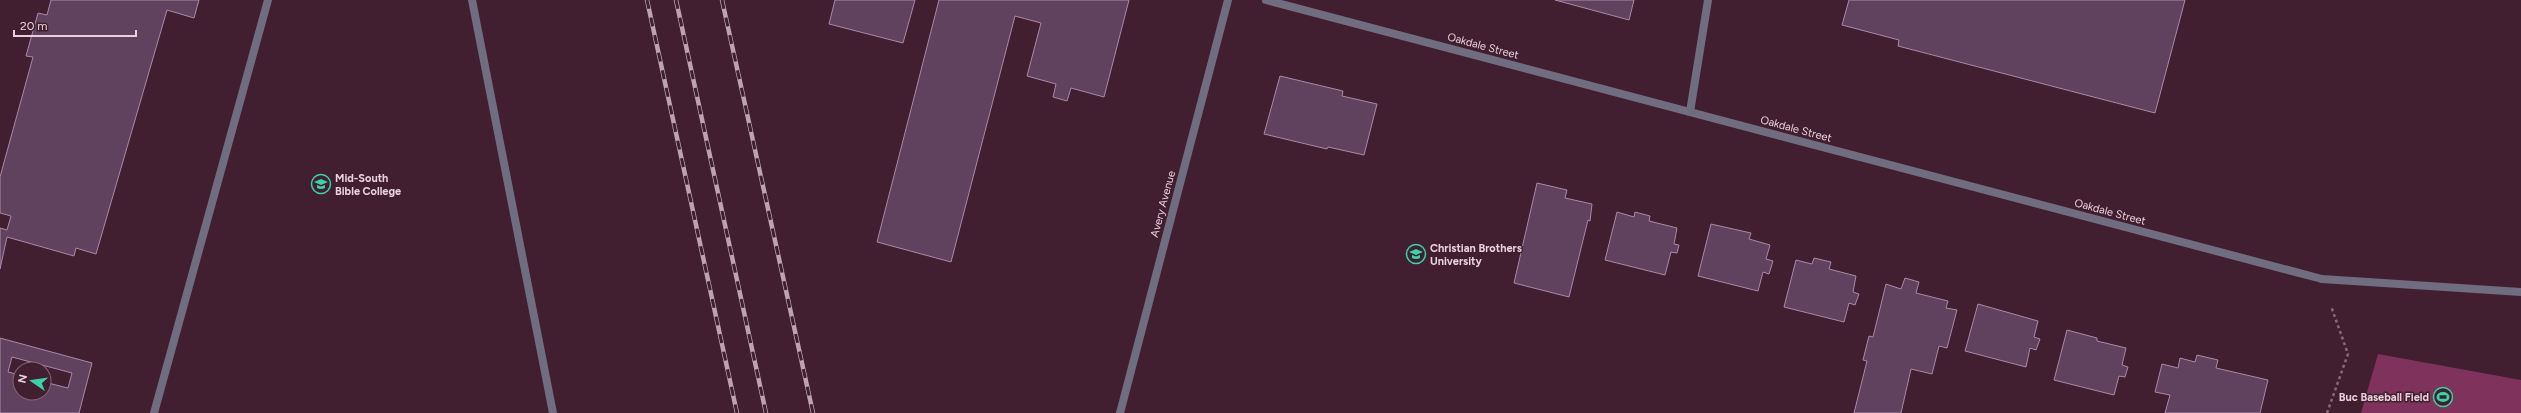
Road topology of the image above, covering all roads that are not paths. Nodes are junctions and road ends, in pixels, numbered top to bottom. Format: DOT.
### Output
graph roads {
  1 [pos="268,0"];
  2 [pos="472,0"];
  3 [pos="1228,0"];
  4 [pos="1266,0"];
  5 [pos="1708,0"];
  6 [pos="1690,112"];
  7 [pos="2521,292"];
  8 [pos="154,413"];
  9 [pos="553,413"];
  10 [pos="1120,413"];
  1 -- 8 [label="street"];
  2 -- 9 [label="street"];
  3 -- 10 [label="street, Avery Avenue"];
  4 -- 6 [label="street, Oakdale Street"];
  5 -- 6 [label="street"];
  6 -- 7 [label="street, Oakdale Street"];
}
